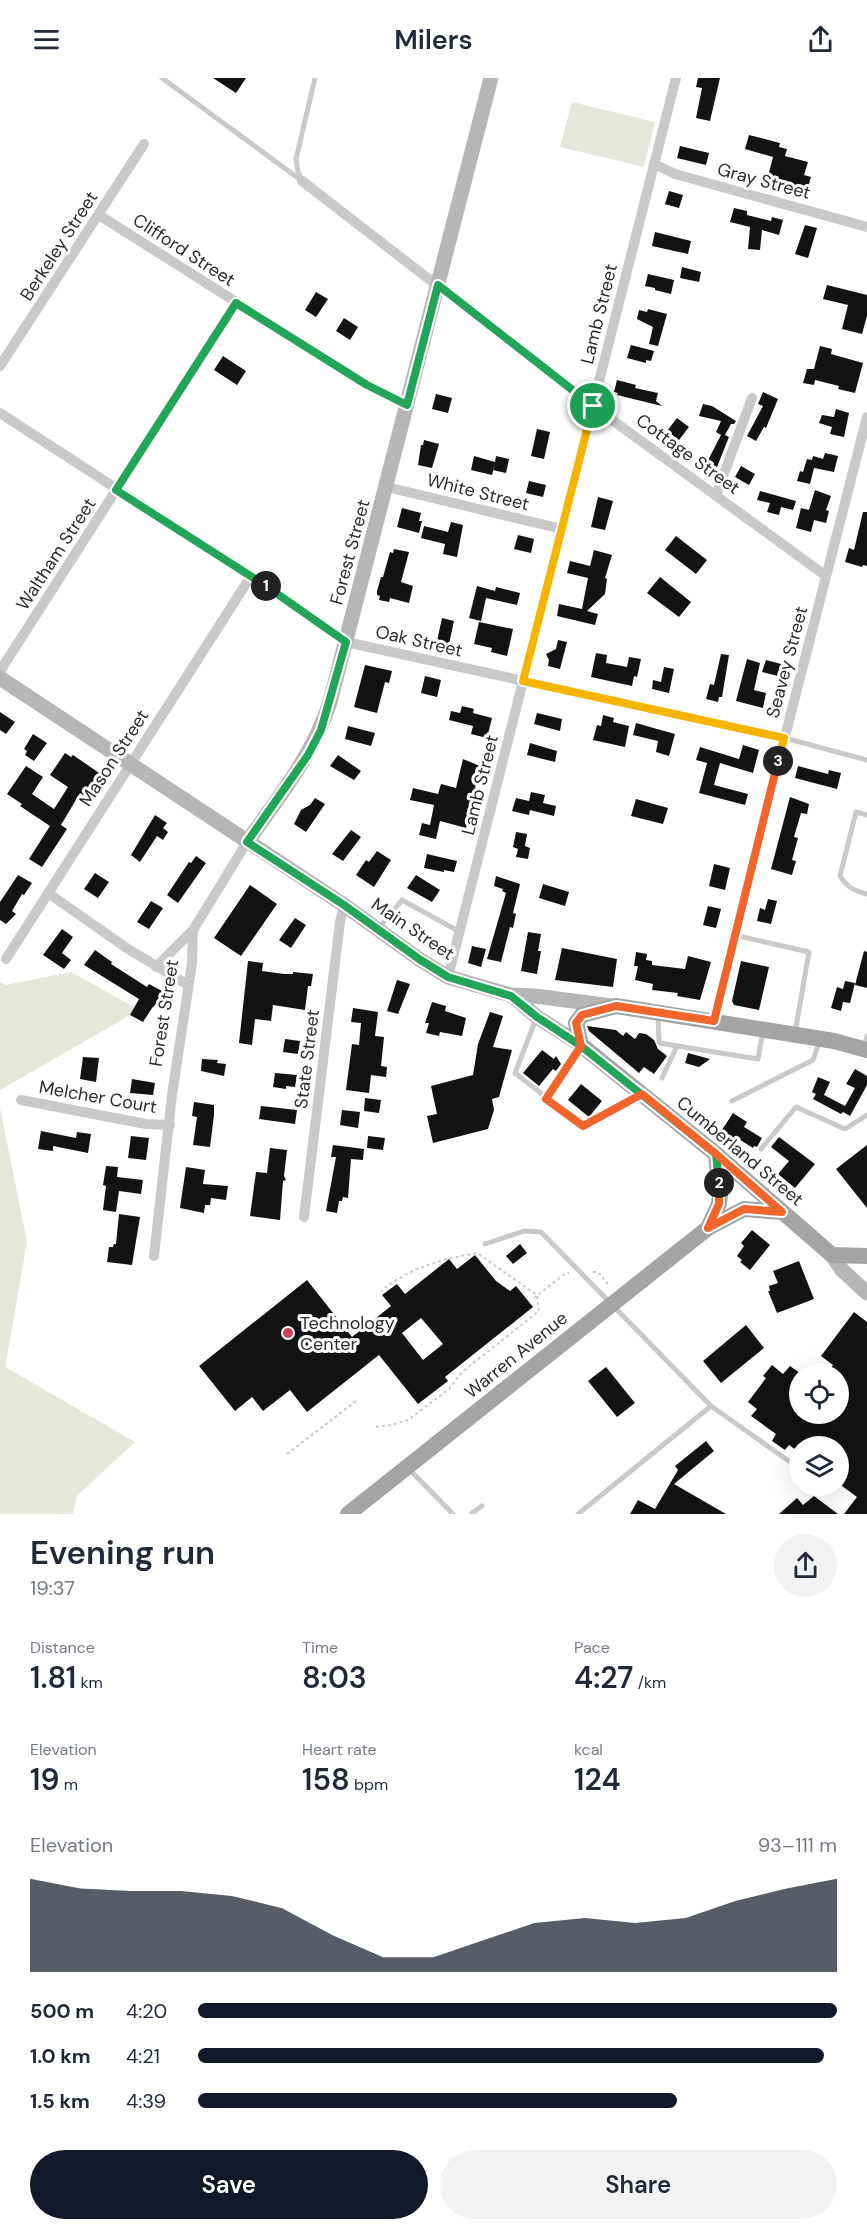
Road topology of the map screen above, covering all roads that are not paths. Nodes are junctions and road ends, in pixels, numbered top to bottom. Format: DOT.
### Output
graph roads {
  1 [pos="162,78"];
  2 [pos="315,78"];
  3 [pos="491,78"];
  4 [pos="676,78"];
  5 [pos="144,144"];
  6 [pos="654,165"];
  7 [pos="302,181"];
  8 [pos="99,215"];
  9 [pos="867,227"];
  10 [pos="438,285"];
  11 [pos="236,303"];
  12 [pos="0,366"];
  13 [pos="752,398"];
  14 [pos="407,405"];
  15 [pos="593,406"];
  16 [pos="0,413"];
  17 [pos="867,417"];
  18 [pos="387,487"];
  19 [pos="116,490"];
  20 [pos="716,495"];
  21 [pos="562,529"];
  22 [pos="251,576"];
  23 [pos="826,576"];
  24 [pos="346,642"];
  25 [pos="0,671"];
  26 [pos="0,678"];
  27 [pos="523,681"];
  28 [pos="784,738"];
  29 [pos="867,760"];
  30 [pos="130,764"];
  31 [pos="867,815"];
  32 [pos="247,842"];
  33 [pos="48,893"];
  34 [pos="867,894"];
  35 [pos="344,905"];
  36 [pos="378,929"];
  37 [pos="193,930"];
  38 [pos="460,932"];
  39 [pos="734,935"];
  40 [pos="6,959"];
  41 [pos="156,967"];
  42 [pos="448,977"];
  43 [pos="188,985"];
  44 [pos="511,996"];
  45 [pos="616,1006"];
  46 [pos="658,1013"];
  47 [pos="537,1017"];
  48 [pos="714,1021"];
  49 [pos="764,1029"];
  50 [pos="795,1034"];
  51 [pos="821,1039"];
  52 [pos="866,1045"];
  53 [pos="581,1046"];
  54 [pos="677,1046"];
  55 [pos="662,1078"];
  56 [pos="642,1094"];
  57 [pos="546,1099"];
  58 [pos="21,1100"];
  59 [pos="732,1101"];
  60 [pos="867,1115"];
  61 [pos="170,1125"];
  62 [pos="761,1149"];
  63 [pos="716,1154"];
  64 [pos="782,1212"];
  65 [pos="304,1217"];
  66 [pos="708,1228"];
  67 [pos="485,1244"];
  68 [pos="832,1255"];
  69 [pos="154,1256"];
  70 [pos="867,1256"];
  71 [pos="867,1293"];
  72 [pos="611,1304"];
  73 [pos="711,1406"];
  74 [pos="789,1461"];
  75 [pos="407,1467"];
  76 [pos="482,1506"];
  77 [pos="348,1514"];
  78 [pos="453,1514"];
  79 [pos="471,1514"];
  80 [pos="578,1514"];
  1 -- 7 [label="lane"];
  2 -- 7 [label="lane"];
  3 -- 10 [label="main road, Forest Street"];
  4 -- 6 [label="street, Lamb Street"];
  5 -- 8 [label="street, Berkeley Street"];
  6 -- 9 [label="street, Gray Street"];
  6 -- 15 [label="street, Lamb Street"];
  7 -- 10 [label="street, Cottage Street"];
  8 -- 11 [label="street, Clifford Street"];
  8 -- 12 [label="street, Berkeley Street"];
  10 -- 14 [label="main road, Forest Street"];
  10 -- 15 [label="street, Cottage Street"];
  11 -- 14 [label="street, Clifford Street"];
  11 -- 19 [label="street, Waltham Street"];
  13 -- 20 [label="street"];
  14 -- 18 [label="main road, Forest Street"];
  15 -- 20 [label="street, Cottage Street"];
  15 -- 21 [label="street, Lamb Street"];
  16 -- 19 [label="street, Oak Street"];
  17 -- 23 [label="street, Seavey Street"];
  18 -- 21 [label="street, White Street"];
  18 -- 24 [label="main road, Forest Street"];
  19 -- 22 [label="street, Oak Street"];
  19 -- 25 [label="street, Waltham Street"];
  20 -- 23 [label="street, Cottage Street"];
  21 -- 27 [label="street, Lamb Street"];
  22 -- 24 [label="street, Oak Street"];
  22 -- 30 [label="street, Mason Street"];
  23 -- 28 [label="street, Seavey Street"];
  24 -- 27 [label="street, Oak Street"];
  24 -- 32 [label="main road, Forest Street"];
  26 -- 30 [label="main road, Main Street"];
  27 -- 28 [label="street, Oak Street"];
  27 -- 38 [label="street, Lamb Street"];
  28 -- 29 [label="lane"];
  28 -- 39 [label="street, Seavey Street"];
  30 -- 32 [label="main road, Main Street"];
  30 -- 33 [label="street, Mason Street"];
  31 -- 34 [label="lane"];
  32 -- 35 [label="main road, Main Street"];
  32 -- 37 [label="street, Forest Street"];
  33 -- 40 [label="street, Mason Street"];
  33 -- 41 [label="street"];
  35 -- 36 [label="main road, Main Street"];
  35 -- 65 [label="street, State Street"];
  36 -- 38 [label="lane"];
  36 -- 42 [label="main road, Main Street"];
  37 -- 41 [label="street"];
  37 -- 43 [label="street, Forest Street"];
  38 -- 42 [label="street, Lamb Street"];
  39 -- 48 [label="street, Seavey Street"];
  39 -- 50 [label="lane"];
  41 -- 43 [label="street"];
  42 -- 44 [label="main road, Main Street"];
  43 -- 61 [label="street, Forest Street"];
  44 -- 45 [label="main road, Main Street"];
  44 -- 47 [label="main road, Cumberland Street"];
  45 -- 46 [label="main road, Main Street"];
  45 -- 53 [label="main road"];
  46 -- 48 [label="main road, Main Street"];
  46 -- 54 [label="lane"];
  47 -- 53 [label="main road, Cumberland Street"];
  47 -- 57 [label="lane"];
  48 -- 49 [label="main road, Main Street"];
  49 -- 50 [label="main road, Main Street"];
  49 -- 54 [label="lane"];
  50 -- 51 [label="main road, Main Street"];
  51 -- 52 [label="main road, Main Street"];
  51 -- 59 [label="lane"];
  53 -- 56 [label="main road, Cumberland Street"];
  53 -- 57 [label="lane"];
  54 -- 55 [label="lane"];
  56 -- 57 [label="lane"];
  56 -- 63 [label="main road, Cumberland Street"];
  58 -- 61 [label="street, Melcher Court"];
  60 -- 62 [label="lane"];
  61 -- 69 [label="street, Forest Street"];
  63 -- 64 [label="main road, Cumberland Street"];
  63 -- 66 [label="main road, Warren Avenue"];
  64 -- 66 [label="main road, Warren Avenue"];
  64 -- 68 [label="main road, Cumberland Street"];
  66 -- 72 [label="main road, Warren Avenue"];
  67 -- 72 [label="lane"];
  68 -- 70 [label="main road"];
  68 -- 71 [label="main road, Cumberland Street"];
  72 -- 73 [label="lane"];
  72 -- 75 [label="main road, Warren Avenue"];
  73 -- 74 [label="lane"];
  73 -- 80 [label="lane"];
  75 -- 77 [label="main road, Warren Avenue"];
  75 -- 78 [label="lane"];
  76 -- 79 [label="lane"];
}
